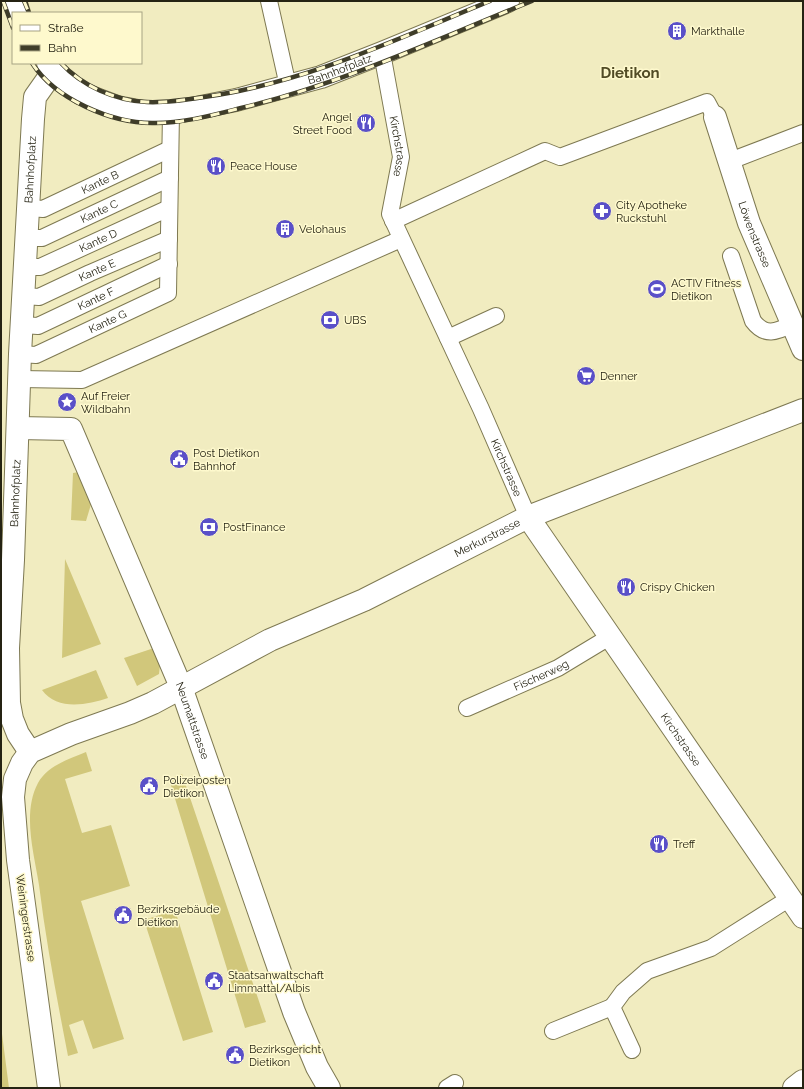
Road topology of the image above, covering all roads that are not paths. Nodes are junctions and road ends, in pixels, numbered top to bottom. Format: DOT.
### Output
graph roads {
  1 [pos="15,1"];
  2 [pos="270,1"];
  3 [pos="508,1"];
  4 [pos="19,12"];
  5 [pos="382,53"];
  6 [pos="51,68"];
  7 [pos="288,86"];
  8 [pos="171,113"];
  9 [pos="715,117"];
  10 [pos="803,133"];
  11 [pos="170,149"];
  12 [pos="730,161"];
  13 [pos="170,178"];
  14 [pos="29,208"];
  15 [pos="169,208"];
  16 [pos="393,221"];
  17 [pos="28,238"];
  18 [pos="169,239"];
  19 [pos="401,239"];
  20 [pos="730,256"];
  21 [pos="169,264"];
  22 [pos="26,267"];
  23 [pos="24,296"];
  24 [pos="496,316"];
  25 [pos="793,324"];
  26 [pos="22,325"];
  27 [pos="448,338"];
  28 [pos="803,349"];
  29 [pos="20,354"];
  30 [pos="20,379"];
  31 [pos="803,410"];
  32 [pos="18,428"];
  33 [pos="528,517"];
  34 [pos="611,636"];
  35 [pos="181,687"];
  36 [pos="467,708"];
  37 [pos="30,752"];
  38 [pos="790,898"];
  39 [pos="803,917"];
  40 [pos="612,1007"];
  41 [pos="553,1031"];
  42 [pos="632,1050"];
  43 [pos="803,1081"];
  44 [pos="49,1088"];
  45 [pos="329,1088"];
  46 [pos="794,1088"];
  1 -- 4 [label="street"];
  2 -- 7 [label="lane"];
  3 -- 5 [label="street, Bahnhofplatz"];
  5 -- 7 [label="street, Bahnhofplatz"];
  5 -- 16 [label="lane, Kirchstrasse"];
  6 -- 8 [label="street, Bahnhofplatz"];
  6 -- 14 [label="street, Bahnhofplatz"];
  7 -- 8 [label="street, Bahnhofplatz"];
  8 -- 11 [label="lane"];
  9 -- 12 [label="street, Löwenstrasse"];
  9 -- 16 [label="lane"];
  10 -- 12 [label="lane"];
  11 -- 13 [label="lane"];
  11 -- 14 [label="lane, Kante B"];
  12 -- 25 [label="street, Löwenstrasse"];
  13 -- 15 [label="lane"];
  13 -- 17 [label="lane, Kante C"];
  14 -- 17 [label="street, Bahnhofplatz"];
  15 -- 18 [label="lane"];
  15 -- 22 [label="lane, Kante D"];
  16 -- 19 [label="lane, Kirchstrasse"];
  17 -- 22 [label="street, Bahnhofplatz"];
  18 -- 21 [label="lane"];
  18 -- 23 [label="lane, Kante E"];
  19 -- 27 [label="lane, Kirchstrasse"];
  19 -- 30 [label="lane"];
  20 -- 25 [label="lane"];
  21 -- 26 [label="lane, Kante F"];
  21 -- 29 [label="lane, Kante G"];
  22 -- 23 [label="street, Bahnhofplatz"];
  23 -- 26 [label="street, Bahnhofplatz"];
  24 -- 27 [label="lane"];
  25 -- 28 [label="street, Löwenstrasse"];
  26 -- 29 [label="street, Bahnhofplatz"];
  27 -- 33 [label="lane, Kirchstrasse"];
  29 -- 30 [label="street, Bahnhofplatz"];
  30 -- 32 [label="street, Bahnhofplatz"];
  31 -- 33 [label="street, Merkurstrasse"];
  32 -- 35 [label="street, Neumattstrasse"];
  32 -- 37 [label="street, Bahnhofplatz"];
  33 -- 34 [label="street, Kirchstrasse"];
  33 -- 35 [label="street, Merkurstrasse"];
  34 -- 36 [label="lane, Fischerweg"];
  34 -- 38 [label="street, Kirchstrasse"];
  35 -- 37 [label="street"];
  35 -- 45 [label="street, Neumattstrasse"];
  37 -- 44 [label="street, Weiningerstrasse"];
  38 -- 39 [label="street, Kirchstrasse"];
  38 -- 40 [label="lane"];
  40 -- 41 [label="lane"];
  40 -- 42 [label="lane"];
  43 -- 46 [label="street"];
}
